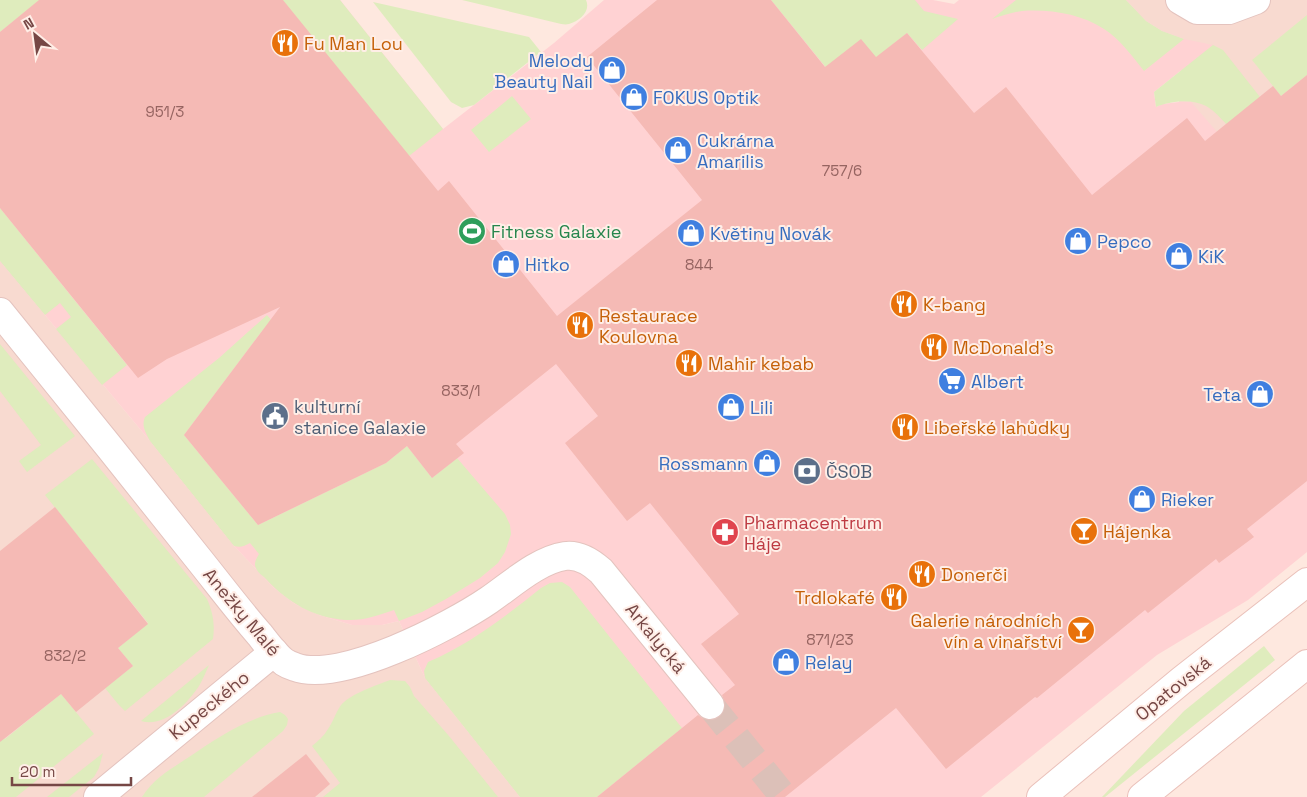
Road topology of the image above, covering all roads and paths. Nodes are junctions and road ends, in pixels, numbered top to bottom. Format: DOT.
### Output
graph roads {
  1 [pos="1180,0"];
  2 [pos="1256,0"];
  3 [pos="0,312"];
  4 [pos="601,571"];
  5 [pos="1307,582"];
  6 [pos="274,652"];
  7 [pos="1307,664"];
  8 [pos="710,705"];
  9 [pos="98,797"];
  10 [pos="1041,797"];
  11 [pos="1142,797"];
  1 -- 2 [label="street"];
  3 -- 6 [label="street, Anežky Malé"];
  4 -- 6 [label="street, Anežky Malé"];
  4 -- 8 [label="street, Arkalycká"];
  5 -- 10 [label="street, Opatovská"];
  6 -- 9 [label="street, Kupeckého"];
  7 -- 11 [label="street"];
}
